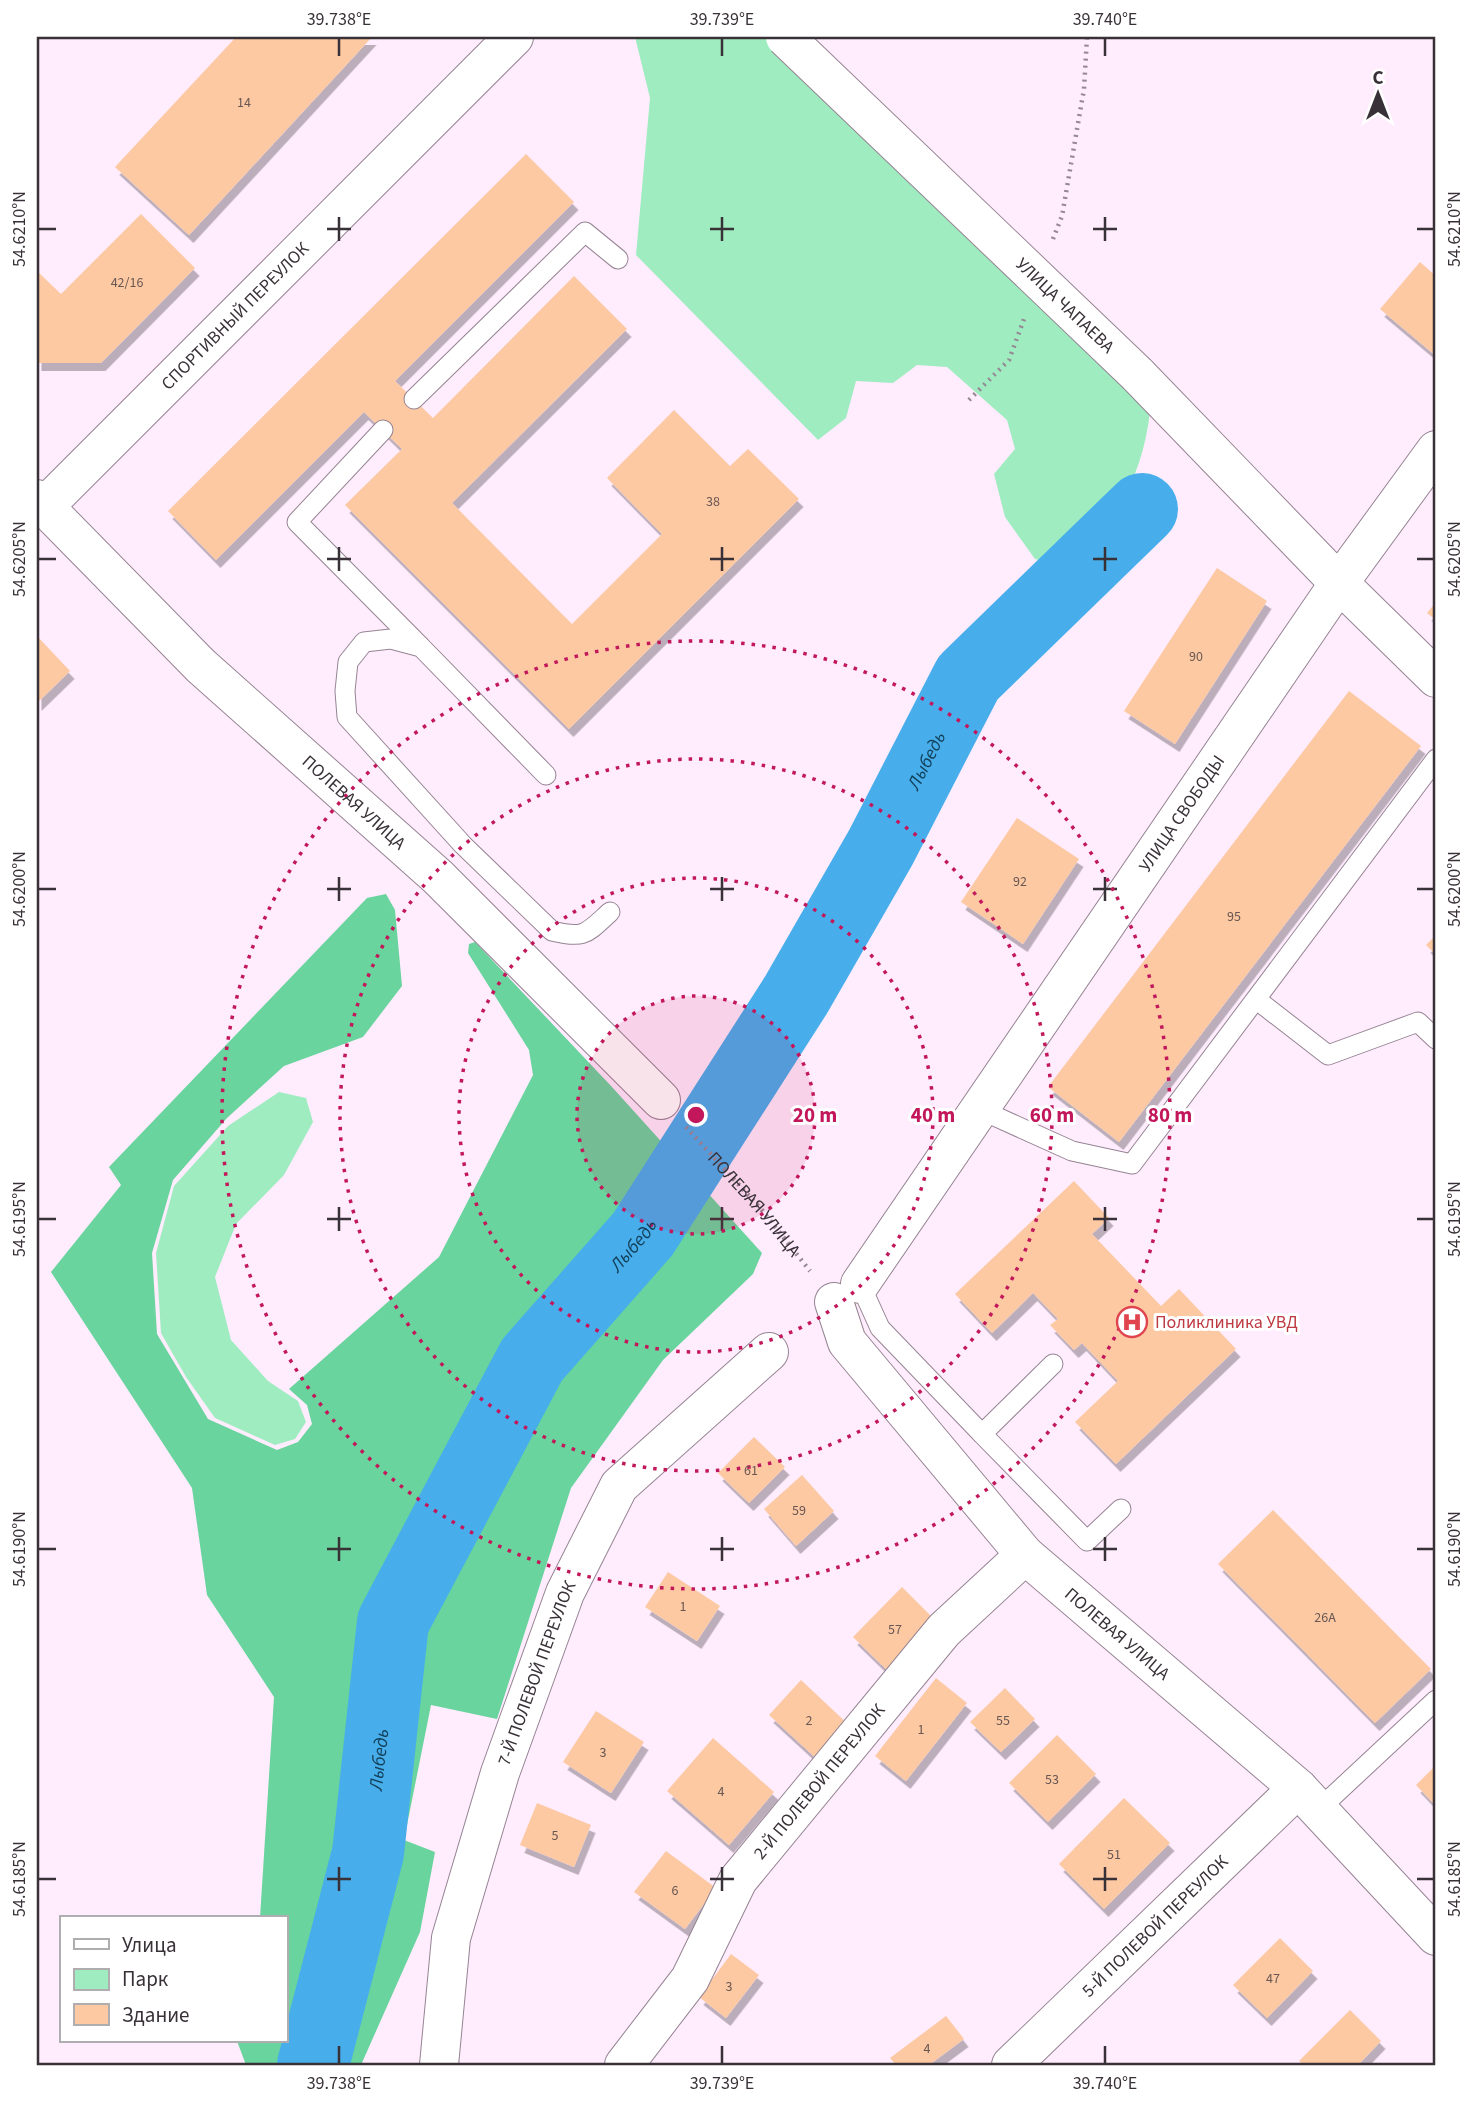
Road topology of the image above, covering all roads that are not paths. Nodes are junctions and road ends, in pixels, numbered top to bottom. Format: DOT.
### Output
graph roads {
  1 [pos="514,37"];
  2 [pos="785,37"];
  3 [pos="618,258"];
  4 [pos="414,399"];
  5 [pos="383,430"];
  6 [pos="1436,450"];
  7 [pos="40,503"];
  8 [pos="1339,583"];
  9 [pos="421,647"];
  10 [pos="1436,678"];
  11 [pos="1436,759"];
  12 [pos="546,775"];
  13 [pos="610,912"];
  14 [pos="1256,1000"];
  15 [pos="1436,1039"];
  16 [pos="661,1100"];
  17 [pos="979,1109"];
  18 [pos="847,1293"];
  19 [pos="769,1352"];
  20 [pos="1053,1364"];
  21 [pos="982,1433"];
  22 [pos="1121,1509"];
  23 [pos="1025,1555"];
  24 [pos="1436,1700"];
  25 [pos="1308,1799"];
  26 [pos="1436,1936"];
  27 [pos="439,2065"];
  28 [pos="624,2065"];
  29 [pos="1012,2065"];
  1 -- 7 [label="street, СПОРТИВНЫЙ ПЕРЕУЛОК"];
  2 -- 8 [label="street, УЛИЦА ЧАПАЕВА, bridge"];
  3 -- 4 [label="lane"];
  5 -- 9 [label="lane"];
  6 -- 8 [label="street, УЛИЦА СВОБОДЫ"];
  7 -- 16 [label="street, ПОЛЕВАЯ УЛИЦА"];
  8 -- 10 [label="street, УЛИЦА ЧАПАЕВА"];
  8 -- 17 [label="street, УЛИЦА СВОБОДЫ"];
  9 -- 12 [label="lane"];
  9 -- 13 [label="lane"];
  11 -- 14 [label="lane"];
  14 -- 15 [label="lane"];
  14 -- 17 [label="lane"];
  17 -- 18 [label="street, УЛИЦА СВОБОДЫ"];
  18 -- 21 [label="lane"];
  18 -- 23 [label="street, ПОЛЕВАЯ УЛИЦА"];
  19 -- 27 [label="street, 7-Й ПОЛЕВОЙ ПЕРЕУЛОК"];
  20 -- 21 [label="lane"];
  21 -- 22 [label="lane"];
  23 -- 25 [label="street, ПОЛЕВАЯ УЛИЦА"];
  23 -- 28 [label="street, 2-Й ПОЛЕВОЙ ПЕРЕУЛОК"];
  24 -- 25 [label="lane"];
  25 -- 26 [label="street, ПОЛЕВАЯ УЛИЦА"];
  25 -- 29 [label="street, 5-Й ПОЛЕВОЙ ПЕРЕУЛОК"];
}
